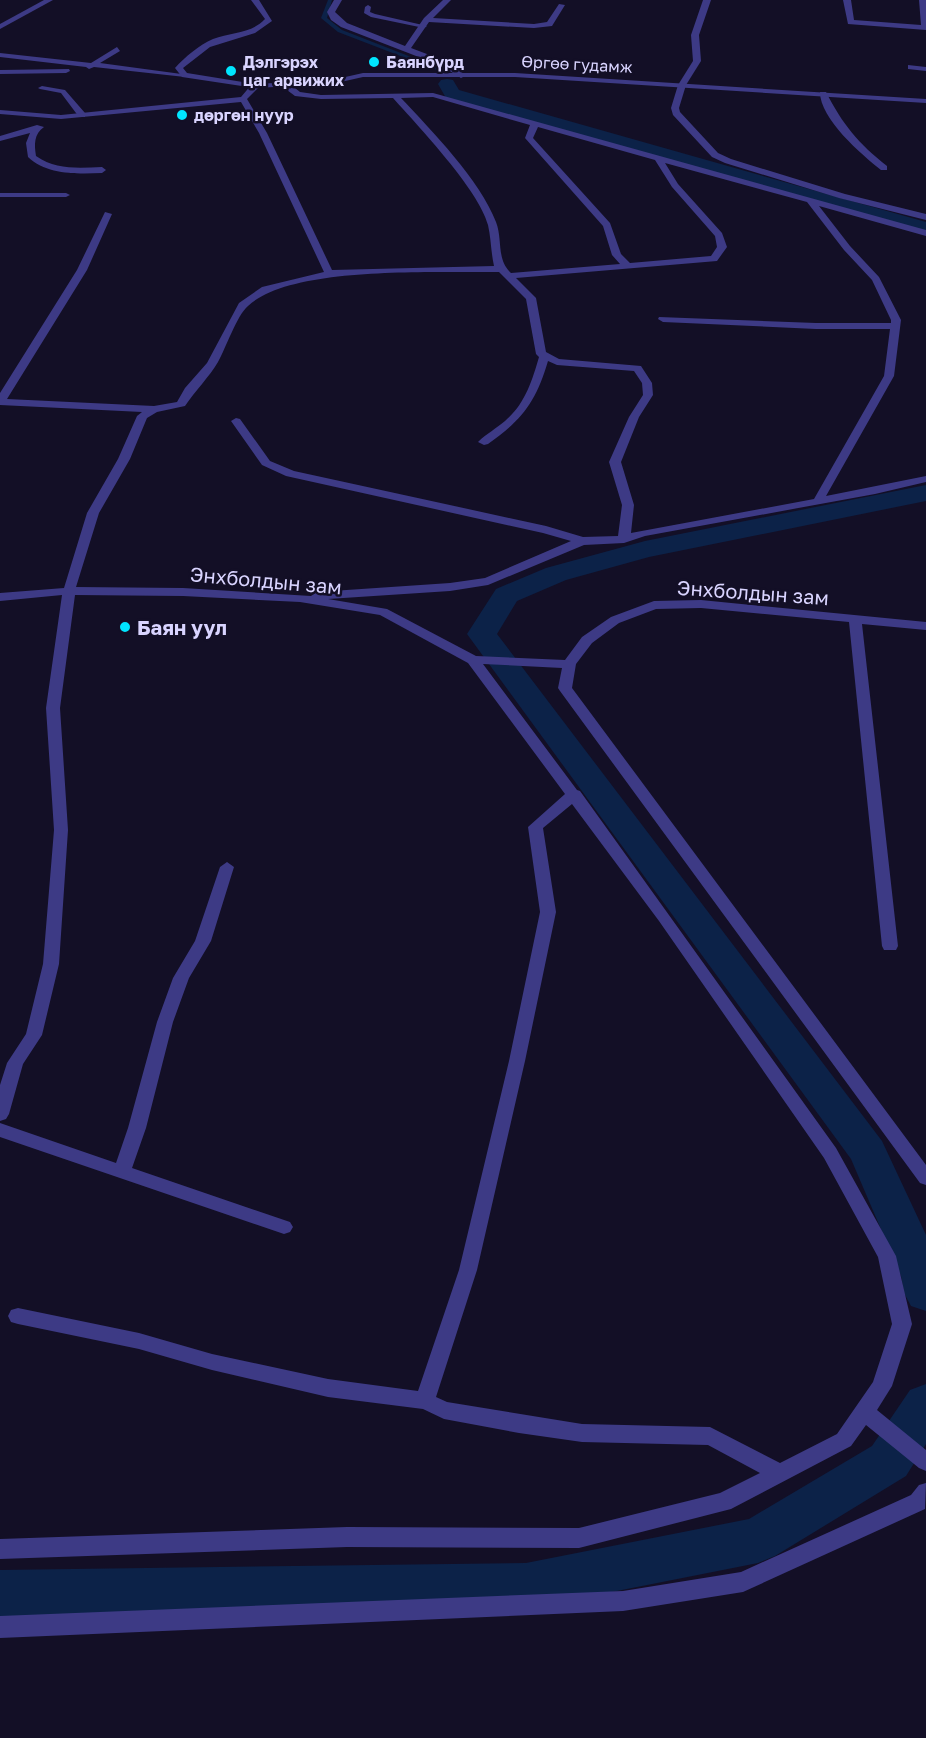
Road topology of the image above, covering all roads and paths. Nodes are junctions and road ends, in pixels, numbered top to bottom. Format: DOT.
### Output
graph roads {
  1 [pos="49,0"];
  2 [pos="255,0"];
  3 [pos="338,0"];
  4 [pos="447,0"];
  5 [pos="707,0"];
  6 [pos="847,0"];
  7 [pos="923,0"];
  8 [pos="561,5"];
  9 [pos="368,7"];
  10 [pos="425,23"];
  11 [pos="0,27"];
  12 [pos="926,28"];
  13 [pos="407,49"];
  14 [pos="117,50"];
  15 [pos="0,55"];
  16 [pos="92,66"];
  17 [pos="910,67"];
  18 [pos="926,69"];
  19 [pos="0,72"];
  20 [pos="185,75"];
  21 [pos="461,76"];
  22 [pos="286,85"];
  23 [pos="255,86"];
  24 [pos="682,86"];
  25 [pos="42,88"];
  26 [pos="823,94"];
  27 [pos="394,95"];
  28 [pos="243,99"];
  29 [pos="926,101"];
  30 [pos="0,112"];
  31 [pos="81,115"];
  32 [pos="61,117"];
  33 [pos="535,123"];
  34 [pos="35,129"];
  35 [pos="0,139"];
  36 [pos="657,156"];
  37 [pos="885,168"];
  38 [pos="102,170"];
  39 [pos="0,195"];
  40 [pos="66,195"];
  41 [pos="809,199"];
  42 [pos="108,214"];
  43 [pos="926,217"];
  44 [pos="926,233"];
  45 [pos="628,266"];
  46 [pos="329,273"];
  47 [pos="505,273"];
  48 [pos="663,319"];
  49 [pos="895,326"];
  50 [pos="544,356"];
  51 [pos="1,402"];
  52 [pos="154,409"];
  53 [pos="236,421"];
  54 [pos="484,442"];
  55 [pos="926,479"];
  56 [pos="818,501"];
  57 [pos="624,539"];
  58 [pos="582,542"];
  59 [pos="69,591"];
  60 [pos="0,597"];
  61 [pos="300,598"];
  62 [pos="855,620"];
  63 [pos="926,626"];
  64 [pos="473,660"];
  65 [pos="569,664"];
  66 [pos="575,794"];
  67 [pos="227,867"];
  68 [pos="890,946"];
  69 [pos="0,1114"];
  70 [pos="0,1130"];
  71 [pos="122,1172"];
  72 [pos="926,1178"];
  73 [pos="284,1227"];
  74 [pos="18,1316"];
  75 [pos="424,1401"];
  76 [pos="870,1417"];
  77 [pos="926,1462"];
  78 [pos="779,1473"];
  79 [pos="926,1492"];
  80 [pos="0,1549"];
  81 [pos="0,1627"];
  1 -- 11 [label="street"];
  2 -- 20 [label="street"];
  3 -- 13 [label="street"];
  4 -- 10 [label="street"];
  5 -- 24 [label="street"];
  6 -- 12 [label="street"];
  7 -- 12 [label="street"];
  8 -- 10 [label="street"];
  9 -- 10 [label="lane"];
  10 -- 13 [label="street"];
  13 -- 21 [label="street"];
  14 -- 16 [label="street"];
  15 -- 16 [label="street"];
  16 -- 19 [label="street"];
  16 -- 20 [label="street, Өргөө гудамж"];
  17 -- 18 [label="street"];
  20 -- 23 [label="street, Өргөө гудамж"];
  21 -- 22 [label="street, Өргөө гудамж"];
  21 -- 24 [label="street, Өргөө гудамж"];
  22 -- 23 [label="street, Өргөө гудамж"];
  22 -- 27 [label="street"];
  23 -- 28 [label="street"];
  24 -- 26 [label="street, Өргөө гудамж"];
  24 -- 43 [label="street"];
  25 -- 31 [label="lane"];
  26 -- 29 [label="street, Өргөө гудамж"];
  26 -- 37 [label="street"];
  27 -- 33 [label="street"];
  27 -- 47 [label="street"];
  28 -- 31 [label="street"];
  28 -- 46 [label="street"];
  30 -- 32 [label="street"];
  31 -- 32 [label="street"];
  32 -- 34 [label="street"];
  33 -- 36 [label="street"];
  33 -- 45 [label="street"];
  34 -- 35 [label="street"];
  34 -- 38 [label="street"];
  36 -- 41 [label="street"];
  36 -- 45 [label="street"];
  39 -- 40 [label="lane"];
  41 -- 44 [label="street"];
  41 -- 49 [label="street"];
  42 -- 51 [label="street"];
  45 -- 47 [label="street"];
  46 -- 47 [label="street"];
  46 -- 52 [label="street"];
  47 -- 50 [label="street"];
  48 -- 49 [label="street"];
  49 -- 56 [label="street"];
  50 -- 54 [label="street"];
  50 -- 57 [label="street"];
  51 -- 52 [label="street"];
  52 -- 59 [label="street"];
  53 -- 58 [label="street"];
  55 -- 56 [label="street"];
  56 -- 57 [label="street"];
  57 -- 58 [label="street"];
  58 -- 61 [label="street"];
  59 -- 60 [label="street, Энхболдын зам"];
  59 -- 61 [label="street, Энхболдын зам"];
  59 -- 69 [label="street"];
  61 -- 64 [label="street, Энхболдын зам"];
  62 -- 63 [label="street, Энхболдын зам"];
  62 -- 65 [label="street, Энхболдын зам"];
  62 -- 68 [label="street"];
  64 -- 65 [label="street, Энхболдын зам"];
  64 -- 66 [label="street"];
  65 -- 72 [label="street"];
  66 -- 75 [label="street"];
  66 -- 76 [label="street"];
  67 -- 71 [label="street"];
  70 -- 71 [label="street"];
  71 -- 73 [label="street"];
  74 -- 75 [label="street"];
  75 -- 78 [label="street"];
  76 -- 77 [label="street"];
  76 -- 78 [label="street"];
  78 -- 80 [label="street"];
  79 -- 81 [label="street"];
}
